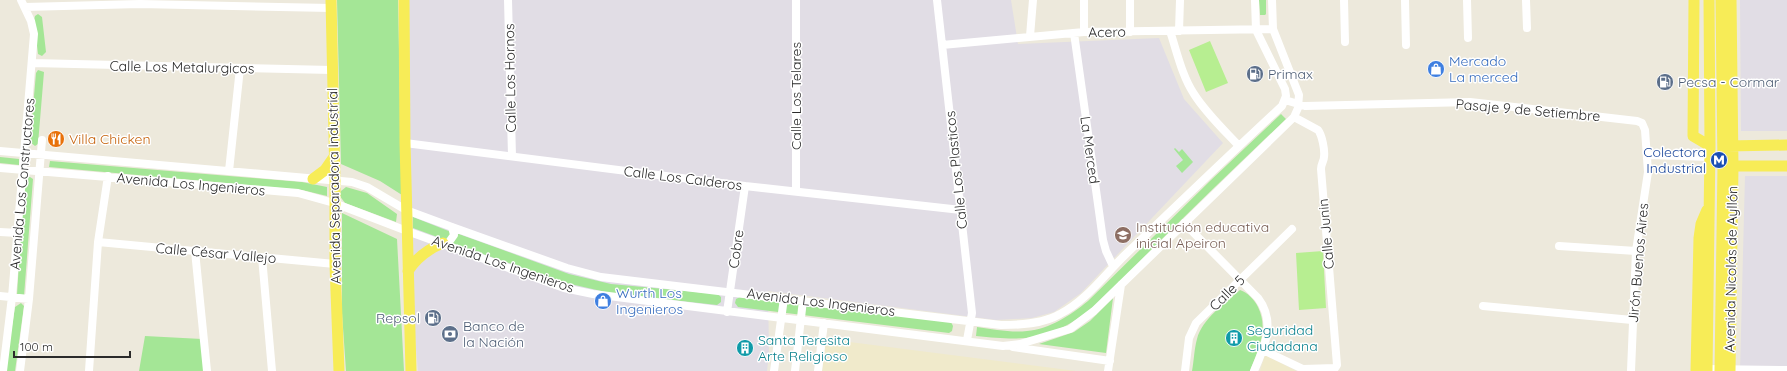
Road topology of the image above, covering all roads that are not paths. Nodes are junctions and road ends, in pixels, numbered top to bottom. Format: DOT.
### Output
graph roads {
  1 [pos="404,0"];
  2 [pos="508,0"];
  3 [pos="796,0"];
  4 [pos="937,0"];
  5 [pos="1033,0"];
  6 [pos="1084,0"];
  7 [pos="1130,0"];
  8 [pos="1180,0"];
  9 [pos="1255,0"];
  10 [pos="1272,0"];
  11 [pos="1344,0"];
  12 [pos="1406,0"];
  13 [pos="1467,0"];
  14 [pos="1526,0"];
  15 [pos="1694,0"];
  16 [pos="1709,0"];
  17 [pos="1721,0"];
  18 [pos="1731,0"];
  19 [pos="140,2"];
  20 [pos="208,2"];
  21 [pos="23,3"];
  22 [pos="263,3"];
  23 [pos="331,4"];
  24 [pos="1527,28"];
  25 [pos="1273,29"];
  26 [pos="1256,30"];
  27 [pos="1170,31"];
  28 [pos="1179,31"];
  29 [pos="1084,32"];
  30 [pos="1130,32"];
  31 [pos="1074,33"];
  32 [pos="1030,36"];
  33 [pos="1468,38"];
  34 [pos="1345,42"];
  35 [pos="942,45"];
  36 [pos="1406,45"];
  37 [pos="1710,54"];
  38 [pos="1722,56"];
  39 [pos="32,63"];
  40 [pos="240,68"];
  41 [pos="332,70"];
  42 [pos="1285,100"];
  43 [pos="1299,104"];
  44 [pos="1294,117"];
  45 [pos="42,140"];
  46 [pos="405,143"];
  47 [pos="1238,145"];
  48 [pos="1787,145"];
  49 [pos="1710,146"];
  50 [pos="1728,146"];
  51 [pos="0,151"];
  52 [pos="25,153"];
  53 [pos="41,154"];
  54 [pos="1648,155"];
  55 [pos="512,156"];
  56 [pos="334,157"];
  57 [pos="1710,162"];
  58 [pos="1728,166"];
  59 [pos="1787,166"];
  60 [pos="0,168"];
  61 [pos="23,170"];
  62 [pos="229,171"];
  63 [pos="39,172"];
  64 [pos="108,176"];
  65 [pos="313,179"];
  66 [pos="335,180"];
  67 [pos="745,186"];
  68 [pos="796,191"];
  69 [pos="334,203"];
  70 [pos="406,210"];
  71 [pos="961,210"];
  72 [pos="1184,223"];
  73 [pos="452,227"];
  74 [pos="1292,229"];
  75 [pos="407,231"];
  76 [pos="0,232"];
  77 [pos="18,233"];
  78 [pos="98,242"];
  79 [pos="445,244"];
  80 [pos="1559,246"];
  81 [pos="195,251"];
  82 [pos="1636,251"];
  83 [pos="262,257"];
  84 [pos="335,264"];
  85 [pos="1113,266"];
  86 [pos="408,271"];
  87 [pos="1240,280"];
  88 [pos="1121,285"];
  89 [pos="730,291"];
  90 [pos="0,296"];
  91 [pos="12,297"];
  92 [pos="784,298"];
  93 [pos="29,299"];
  94 [pos="803,300"];
  95 [pos="1483,306"];
  96 [pos="727,312"];
  97 [pos="781,318"];
  98 [pos="1632,320"];
  99 [pos="802,321"];
  100 [pos="971,321"];
  101 [pos="824,323"];
  102 [pos="968,340"];
  103 [pos="1003,346"];
  104 [pos="1263,350"];
  105 [pos="1110,361"];
  106 [pos="1336,369"];
  107 [pos="1303,370"];
  108 [pos="1703,370"];
  109 [pos="1725,370"];
  110 [pos="1787,370"];
  111 [pos="3,371"];
  112 [pos="20,371"];
  113 [pos="89,371"];
  114 [pos="207,371"];
  115 [pos="272,371"];
  116 [pos="339,371"];
  117 [pos="411,371"];
  118 [pos="774,371"];
  119 [pos="795,371"];
  120 [pos="818,371"];
  121 [pos="1108,371"];
  122 [pos="1184,371"];
  123 [pos="1254,371"];
  124 [pos="1632,371"];
  1 -- 46 [label="main road"];
  2 -- 55 [label="street, Calle Los Hornos"];
  3 -- 68 [label="street, Calle Los Telares"];
  4 -- 35 [label="street, Calle Los Plasticos"];
  5 -- 32 [label="street"];
  6 -- 29 [label="street"];
  7 -- 30 [label="street"];
  8 -- 28 [label="street"];
  9 -- 26 [label="street"];
  10 -- 25 [label="street"];
  11 -- 34 [label="street"];
  12 -- 36 [label="street"];
  13 -- 33 [label="street"];
  14 -- 24 [label="street"];
  15 -- 49 [label="main road"];
  16 -- 37 [label="main road, Avenida Nicolás de Ayllón"];
  17 -- 38 [label="main road, Avenida Nicolás de Ayllón"];
  18 -- 50 [label="main road, Avenida Nicolás de Ayllón"];
  19 -- 20 [label="street"];
  19 -- 21 [label="street"];
  20 -- 22 [label="street"];
  21 -- 39 [label="street, Avenida Los Constructores"];
  22 -- 23 [label="street"];
  23 -- 41 [label="main road, Avenida Separadora Industrial"];
  25 -- 26 [label="street, Acero"];
  25 -- 43 [label="street"];
  26 -- 28 [label="street, Acero"];
  26 -- 42 [label="street"];
  27 -- 28 [label="street, Acero"];
  27 -- 30 [label="street, Acero"];
  27 -- 47 [label="street"];
  29 -- 30 [label="street, Acero"];
  29 -- 31 [label="street, Acero"];
  31 -- 32 [label="street, Acero"];
  31 -- 85 [label="street, La Merced"];
  32 -- 35 [label="street, Acero"];
  35 -- 71 [label="street, Calle Los Plasticos"];
  37 -- 38 [label="main road"];
  37 -- 49 [label="main road, Avenida Nicolás de Ayllón"];
  38 -- 50 [label="main road, Avenida Nicolás de Ayllón"];
  39 -- 40 [label="street, Calle Los Metalurgicos"];
  39 -- 52 [label="street, Avenida Los Constructores"];
  40 -- 41 [label="street, Calle Los Metalurgicos"];
  40 -- 62 [label="street"];
  41 -- 56 [label="main road, Avenida Separadora Industrial"];
  42 -- 43 [label="street, Pasaje 9 de Setiembre"];
  42 -- 47 [label="street, Avenida Los Ingenieros"];
  43 -- 44 [label="street, Avenida Los Ingenieros"];
  43 -- 54 [label="street, Pasaje 9 de Setiembre"];
  44 -- 72 [label="street, Avenida Los Ingenieros"];
  44 -- 106 [label="street, Calle Junin"];
  45 -- 53 [label="street, Avenida Los Constructores"];
  46 -- 55 [label="street, Calle Los Calderos"];
  46 -- 70 [label="main road"];
  47 -- 85 [label="street, Avenida Los Ingenieros"];
  48 -- 50 [label="main road"];
  49 -- 50 [label="main road"];
  49 -- 57 [label="main road, Avenida Nicolás de Ayllón"];
  50 -- 58 [label="main road, Avenida Nicolás de Ayllón"];
  51 -- 52 [label="street, Avenida Los Ingenieros"];
  52 -- 53 [label="street, Avenida Los Ingenieros"];
  52 -- 61 [label="street, Avenida Los Constructores"];
  53 -- 62 [label="street, Avenida Los Ingenieros"];
  53 -- 63 [label="street, Avenida Los Constructores"];
  54 -- 57 [label="street"];
  54 -- 82 [label="street, Jirón Buenos Aires"];
  55 -- 67 [label="street, Calle Los Calderos"];
  56 -- 65 [label="main road"];
  56 -- 66 [label="main road, Avenida Separadora Industrial"];
  57 -- 58 [label="main road"];
  57 -- 108 [label="main road, Avenida Nicolás de Ayllón"];
  58 -- 59 [label="main road"];
  58 -- 109 [label="main road, Avenida Nicolás de Ayllón"];
  60 -- 61 [label="street, Avenida Los Ingenieros"];
  61 -- 63 [label="street, Avenida Los Ingenieros"];
  61 -- 77 [label="street, Avenida Los Constructores"];
  62 -- 65 [label="street, Avenida Los Ingenieros"];
  63 -- 64 [label="street, Avenida Los Ingenieros"];
  63 -- 93 [label="street, Avenida Los Constructores"];
  64 -- 69 [label="street, Avenida Los Ingenieros"];
  64 -- 78 [label="street"];
  65 -- 66 [label="street, Avenida Los Ingenieros"];
  66 -- 69 [label="main road, Avenida Separadora Industrial"];
  66 -- 70 [label="street, Avenida Los Ingenieros"];
  67 -- 68 [label="street, Calle Los Calderos"];
  67 -- 89 [label="street, Cobre"];
  68 -- 71 [label="street, Calle Los Calderos"];
  69 -- 75 [label="street, Avenida Los Ingenieros"];
  69 -- 84 [label="main road, Avenida Separadora Industrial"];
  70 -- 73 [label="street, Avenida Los Ingenieros"];
  70 -- 75 [label="main road"];
  71 -- 100 [label="street, Calle Los Plasticos"];
  72 -- 87 [label="street"];
  72 -- 88 [label="street, Avenida Los Ingenieros"];
  73 -- 79 [label="street"];
  73 -- 89 [label="street, Avenida Los Ingenieros"];
  74 -- 87 [label="street, Calle 5"];
  75 -- 79 [label="street, Avenida Los Ingenieros"];
  75 -- 86 [label="main road"];
  76 -- 77 [label="street"];
  77 -- 91 [label="street, Avenida Los Constructores"];
  78 -- 81 [label="street, Calle César Vallejo"];
  78 -- 113 [label="street"];
  79 -- 86 [label="main road"];
  79 -- 96 [label="street, Avenida Los Ingenieros"];
  80 -- 82 [label="street"];
  81 -- 83 [label="street, Calle César Vallejo"];
  81 -- 114 [label="street"];
  82 -- 98 [label="street, Jirón Buenos Aires"];
  83 -- 84 [label="street, Calle César Vallejo"];
  83 -- 115 [label="street"];
  84 -- 116 [label="main road, Avenida Separadora Industrial"];
  85 -- 100 [label="street, Avenida Los Ingenieros"];
  86 -- 117 [label="main road"];
  87 -- 104 [label="street"];
  87 -- 122 [label="street, Calle 5"];
  88 -- 103 [label="street, Avenida Los Ingenieros"];
  88 -- 105 [label="street"];
  89 -- 92 [label="street, Avenida Los Ingenieros"];
  89 -- 96 [label="street, Cobre"];
  90 -- 91 [label="street"];
  91 -- 93 [label="street"];
  91 -- 111 [label="street, Avenida Los Constructores"];
  92 -- 94 [label="street, Avenida Los Ingenieros"];
  92 -- 97 [label="street"];
  93 -- 112 [label="street, Avenida Los Constructores"];
  94 -- 99 [label="street"];
  94 -- 100 [label="street, Avenida Los Ingenieros"];
  95 -- 98 [label="street"];
  96 -- 97 [label="street, Avenida Los Ingenieros"];
  97 -- 99 [label="street, Avenida Los Ingenieros"];
  97 -- 118 [label="street"];
  98 -- 124 [label="street, Jirón Buenos Aires"];
  99 -- 101 [label="street, Avenida Los Ingenieros"];
  99 -- 119 [label="street"];
  100 -- 102 [label="street, Calle Los Plasticos"];
  101 -- 102 [label="street, Avenida Los Ingenieros"];
  101 -- 120 [label="street"];
  102 -- 103 [label="street, Avenida Los Ingenieros"];
  103 -- 105 [label="street"];
  104 -- 107 [label="street"];
  104 -- 123 [label="street"];
  105 -- 121 [label="street"];
  106 -- 107 [label="street"];
  108 -- 109 [label="street"];
  109 -- 110 [label="street"];
}
